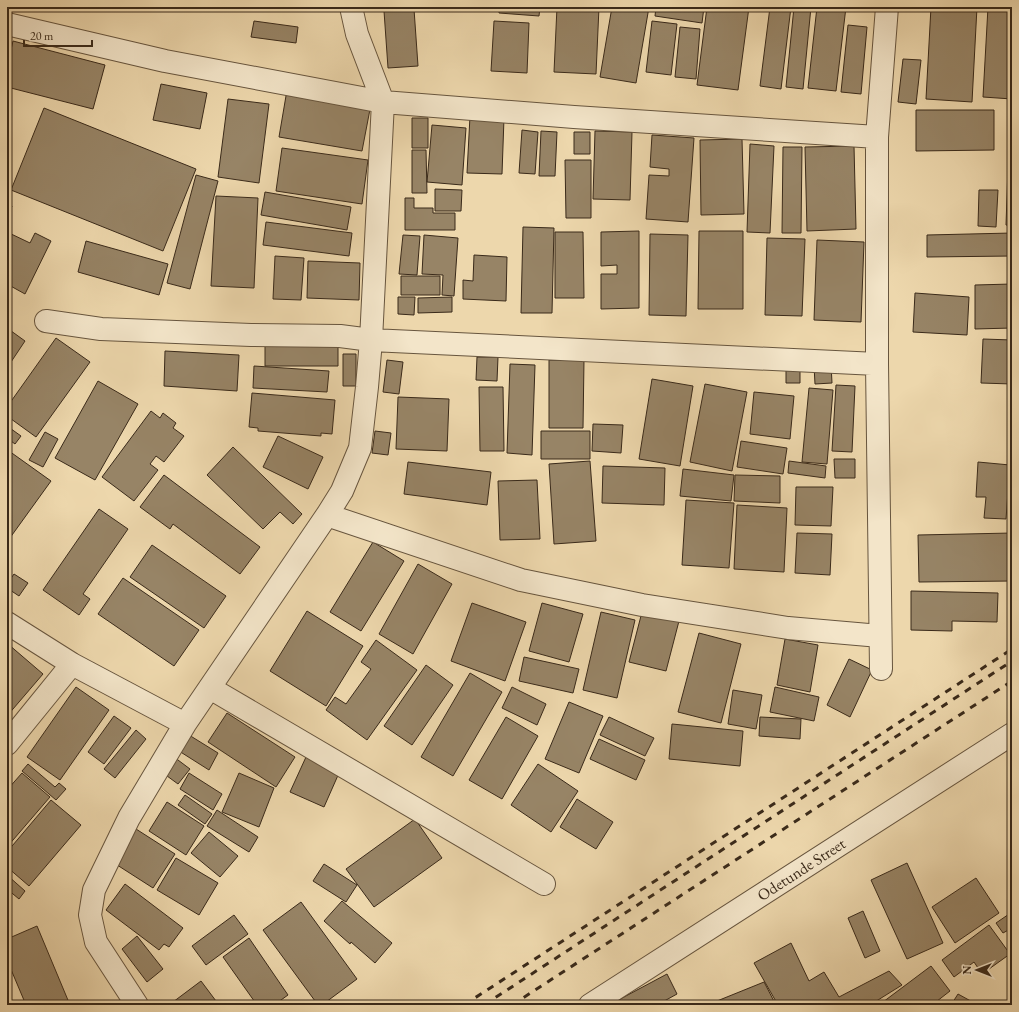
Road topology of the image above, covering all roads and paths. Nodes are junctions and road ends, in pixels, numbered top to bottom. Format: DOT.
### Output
graph roads {
  1 [pos="351,7"];
  2 [pos="887,7"];
  3 [pos="7,24"];
  4 [pos="383,102"];
  5 [pos="877,137"];
  6 [pos="46,320"];
  7 [pos="371,340"];
  8 [pos="876,364"];
  9 [pos="328,515"];
  10 [pos="7,623"];
  11 [pos="880,636"];
  12 [pos="72,664"];
  13 [pos="881,669"];
  14 [pos="210,688"];
  15 [pos="185,724"];
  16 [pos="1012,734"];
  17 [pos="7,744"];
  18 [pos="544,884"];
  19 [pos="133,1004"];
  20 [pos="590,1005"];
  1 -- 4 [label="street"];
  2 -- 5 [label="street"];
  3 -- 4 [label="street"];
  4 -- 5 [label="street"];
  4 -- 7 [label="street"];
  5 -- 8 [label="street"];
  6 -- 7 [label="street"];
  7 -- 8 [label="street"];
  7 -- 9 [label="street"];
  8 -- 11 [label="street"];
  9 -- 11 [label="street"];
  9 -- 14 [label="street"];
  10 -- 12 [label="street"];
  11 -- 13 [label="street"];
  12 -- 15 [label="street"];
  12 -- 17 [label="street"];
  14 -- 15 [label="street"];
  14 -- 18 [label="street"];
  15 -- 19 [label="street"];
  16 -- 20 [label="street, Odetunde Street"];
}
